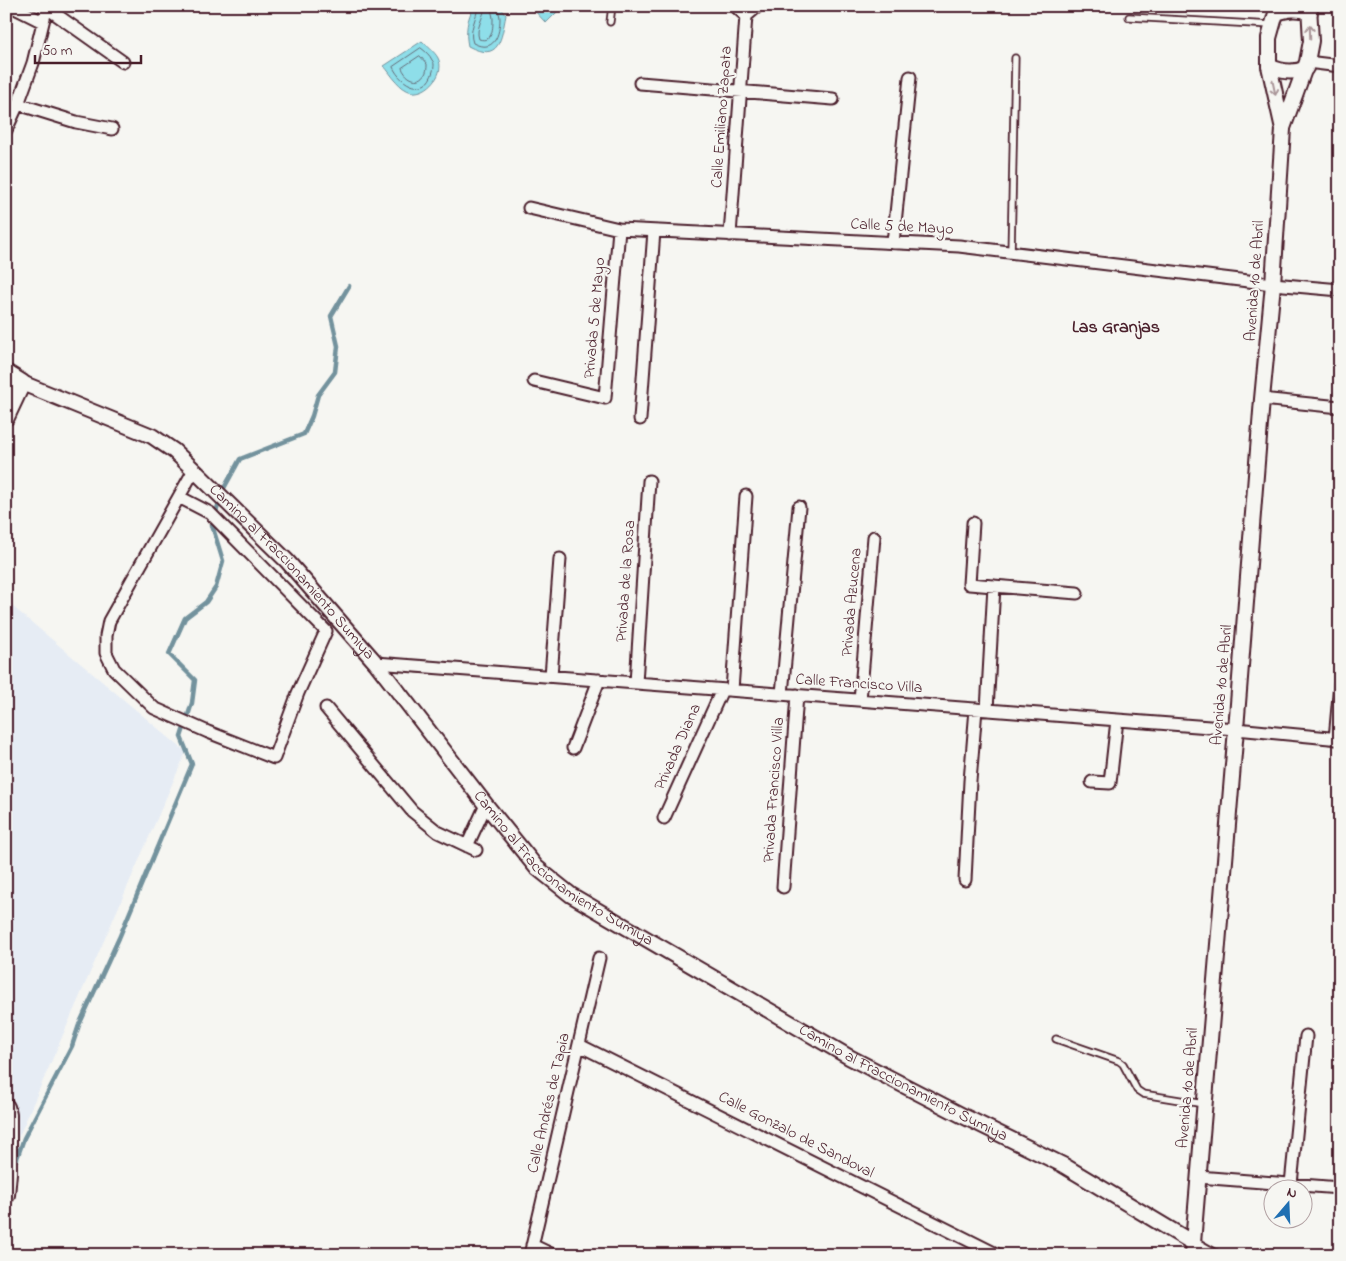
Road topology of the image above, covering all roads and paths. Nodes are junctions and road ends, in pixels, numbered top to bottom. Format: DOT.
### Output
graph roads {
  1 [pos="11,6"];
  2 [pos="612,6"];
  3 [pos="735,6"];
  4 [pos="758,6"];
  5 [pos="47,7"];
  6 [pos="1309,9"];
  7 [pos="1275,15"];
  8 [pos="746,16"];
  9 [pos="1129,17"];
  10 [pos="43,22"];
  11 [pos="610,22"];
  12 [pos="1016,58"];
  13 [pos="123,62"];
  14 [pos="1307,65"];
  15 [pos="1269,66"];
  16 [pos="1340,66"];
  17 [pos="910,77"];
  18 [pos="640,83"];
  19 [pos="741,91"];
  20 [pos="833,98"];
  21 [pos="18,104"];
  22 [pos="112,129"];
  23 [pos="1283,129"];
  24 [pos="6,130"];
  25 [pos="529,208"];
  26 [pos="619,229"];
  27 [pos="654,231"];
  28 [pos="730,234"];
  29 [pos="892,243"];
  30 [pos="1011,253"];
  31 [pos="1273,284"];
  32 [pos="1340,290"];
  33 [pos="6,373"];
  34 [pos="534,381"];
  35 [pos="22,383"];
  36 [pos="1262,399"];
  37 [pos="1340,407"];
  38 [pos="6,417"];
  39 [pos="640,419"];
  40 [pos="194,470"];
  41 [pos="649,482"];
  42 [pos="746,496"];
  43 [pos="179,497"];
  44 [pos="799,506"];
  45 [pos="973,523"];
  46 [pos="874,537"];
  47 [pos="560,559"];
  48 [pos="994,586"];
  49 [pos="1077,593"];
  50 [pos="376,663"];
  51 [pos="551,676"];
  52 [pos="599,680"];
  53 [pos="636,683"];
  54 [pos="1340,684"];
  55 [pos="727,690"];
  56 [pos="782,694"];
  57 [pos="797,695"];
  58 [pos="860,700"];
  59 [pos="326,708"];
  60 [pos="981,710"];
  61 [pos="1117,720"];
  62 [pos="1236,729"];
  63 [pos="1338,739"];
  64 [pos="573,748"];
  65 [pos="1092,782"];
  66 [pos="486,805"];
  67 [pos="664,818"];
  68 [pos="965,880"];
  69 [pos="783,887"];
  70 [pos="599,958"];
  71 [pos="1306,1036"];
  72 [pos="1056,1040"];
  73 [pos="579,1045"];
  74 [pos="1205,1104"];
  75 [pos="6,1107"];
  76 [pos="7,1176"];
  77 [pos="1198,1176"];
  78 [pos="1292,1178"];
  79 [pos="1264,1182"];
  80 [pos="1314,1186"];
  81 [pos="1340,1188"];
  82 [pos="6,1195"];
  83 [pos="1192,1249"];
  84 [pos="531,1250"];
  85 [pos="553,1255"];
  86 [pos="998,1255"];
  87 [pos="1214,1255"];
  1 -- 10 [label="street"];
  2 -- 11 [label="lane"];
  3 -- 8 [label="street"];
  4 -- 8 [label="street"];
  5 -- 10 [label="street"];
  5 -- 13 [label="street"];
  6 -- 7 [label="street"];
  14 -- 6 [label="street, Avenida 10 de Abril, one-way"];
  7 -- 9 [label="lane"];
  7 -- 15 [label="street, Avenida 10 de Abril"];
  8 -- 19 [label="street, Calle Emiliano Zapata"];
  10 -- 21 [label="street"];
  12 -- 30 [label="lane"];
  14 -- 15 [label="street"];
  14 -- 16 [label="street"];
  14 -- 23 [label="street, Avenida 10 de Abril"];
  15 -- 23 [label="street, Avenida 10 de Abril, one-way"];
  17 -- 29 [label="street"];
  18 -- 19 [label="street"];
  19 -- 20 [label="street"];
  19 -- 28 [label="street, Calle Emiliano Zapata"];
  21 -- 22 [label="street"];
  21 -- 24 [label="street"];
  23 -- 31 [label="street, Avenida 10 de Abril"];
  25 -- 26 [label="street, Calle 5 de Mayo"];
  26 -- 27 [label="street, Calle 5 de Mayo"];
  26 -- 34 [label="street, Privada 5 de Mayo"];
  27 -- 28 [label="street, Calle 5 de Mayo"];
  27 -- 39 [label="street"];
  28 -- 29 [label="street, Calle 5 de Mayo"];
  29 -- 30 [label="street, Calle 5 de Mayo"];
  30 -- 31 [label="street, Calle 5 de Mayo"];
  31 -- 32 [label="street"];
  31 -- 36 [label="street, Avenida 10 de Abril"];
  33 -- 35 [label="main road, Camino al Fraccionamiento Sumiya"];
  35 -- 38 [label="main road"];
  35 -- 40 [label="street, Camino al Fraccionamiento Sumiya"];
  36 -- 37 [label="street"];
  36 -- 62 [label="street, Avenida 10 de Abril"];
  40 -- 43 [label="street"];
  40 -- 50 [label="street, Camino al Fraccionamiento Sumiya"];
  41 -- 53 [label="street, Privada de la Rosa"];
  42 -- 55 [label="street"];
  43 -- 43 [label="street"];
  44 -- 56 [label="street"];
  45 -- 48 [label="street"];
  46 -- 58 [label="street, Privada Azucena"];
  47 -- 51 [label="street"];
  48 -- 49 [label="street"];
  48 -- 60 [label="street"];
  50 -- 51 [label="street, Calle Francisco Villa"];
  50 -- 66 [label="street, Camino al Fraccionamiento Sumiya"];
  51 -- 52 [label="street, Calle Francisco Villa"];
  52 -- 53 [label="street, Calle Francisco Villa"];
  52 -- 64 [label="street"];
  53 -- 55 [label="street, Calle Francisco Villa"];
  54 -- 63 [label="street"];
  55 -- 56 [label="street, Calle Francisco Villa"];
  55 -- 67 [label="street, Privada Diana"];
  56 -- 57 [label="street, Calle Francisco Villa"];
  57 -- 58 [label="street, Calle Francisco Villa"];
  57 -- 69 [label="street, Privada Francisco Villa"];
  58 -- 60 [label="street, Calle Francisco Villa"];
  59 -- 66 [label="street"];
  60 -- 61 [label="street, Calle Francisco Villa"];
  60 -- 68 [label="street"];
  61 -- 62 [label="street, Calle Francisco Villa"];
  61 -- 65 [label="street"];
  62 -- 63 [label="street, Calle Francisco Villa"];
  62 -- 74 [label="street, Avenida 10 de Abril"];
  66 -- 83 [label="street, Camino al Fraccionamiento Sumiya"];
  70 -- 73 [label="street, Calle Andrés de Tapia"];
  71 -- 78 [label="street"];
  72 -- 74 [label="lane"];
  73 -- 84 [label="street, Calle Andrés de Tapia"];
  73 -- 86 [label="street, Calle Gonzalo de Sandoval"];
  74 -- 77 [label="street, Avenida 10 de Abril"];
  75 -- 76 [label="main road"];
  76 -- 82 [label="main road"];
  77 -- 79 [label="street"];
  77 -- 83 [label="street, Avenida 10 de Abril"];
  80 -- 81 [label="street"];
  83 -- 87 [label="street, Camino al Fraccionamiento Sumiya"];
  84 -- 85 [label="street"];
}
